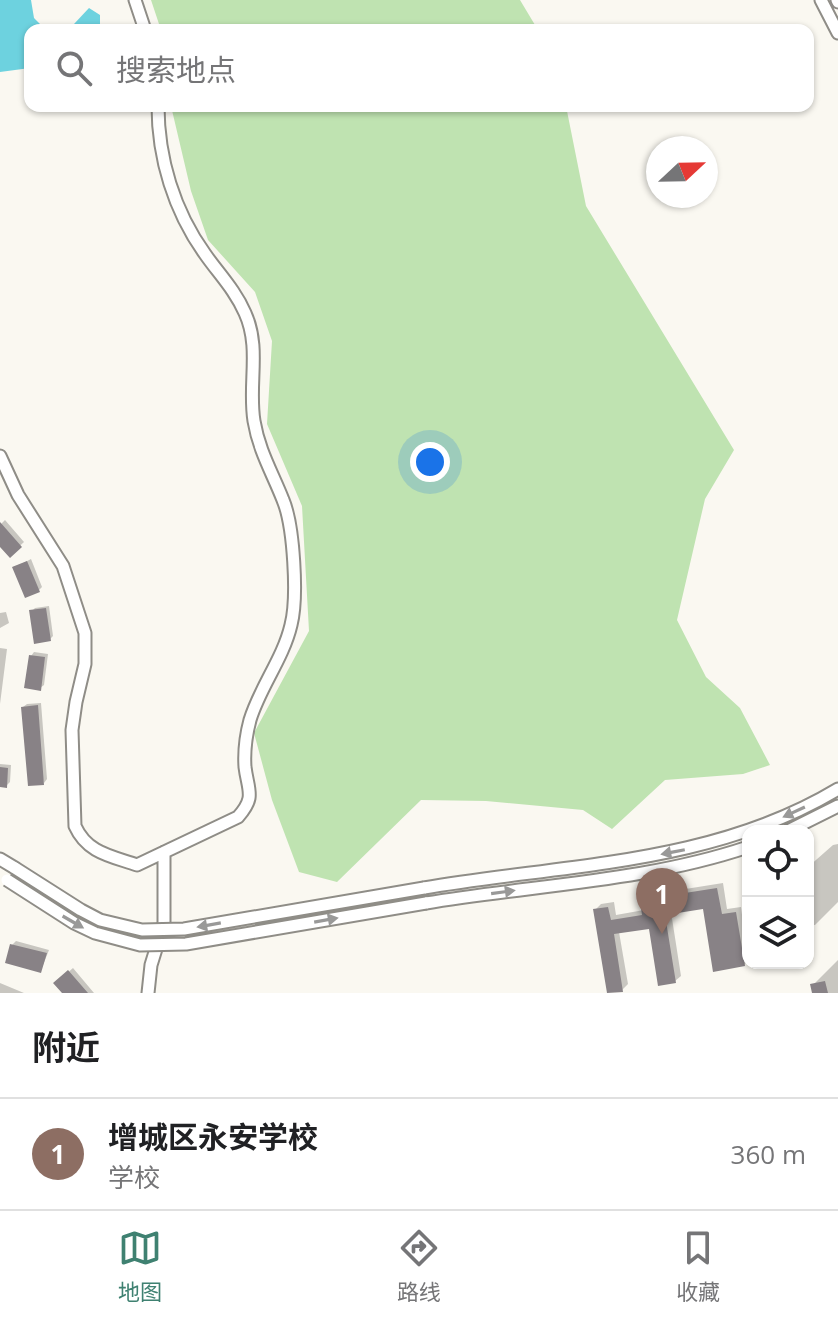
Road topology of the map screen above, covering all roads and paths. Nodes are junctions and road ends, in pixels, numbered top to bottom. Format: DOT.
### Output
graph roads {
  1 [pos="135,0"];
  2 [pos="821,0"];
  3 [pos="143,24"];
  4 [pos="838,33"];
  5 [pos="158,112"];
  6 [pos="0,456"];
  7 [pos="838,789"];
  8 [pos="838,806"];
  9 [pos="800,825"];
  10 [pos="742,849"];
  11 [pos="164,852"];
  12 [pos="0,859"];
  13 [pos="3,878"];
  14 [pos="148,993"];
  1 -- 3 [label="street"];
  2 -- 4 [label="street"];
  5 -- 11 [label="street"];
  6 -- 11 [label="street"];
  7 -- 12 [label="street, one-way, bridge"];
  8 -- 9 [label="street"];
  13 -- 10 [label="street, one-way, bridge"];
  11 -- 14 [label="street"];
}
